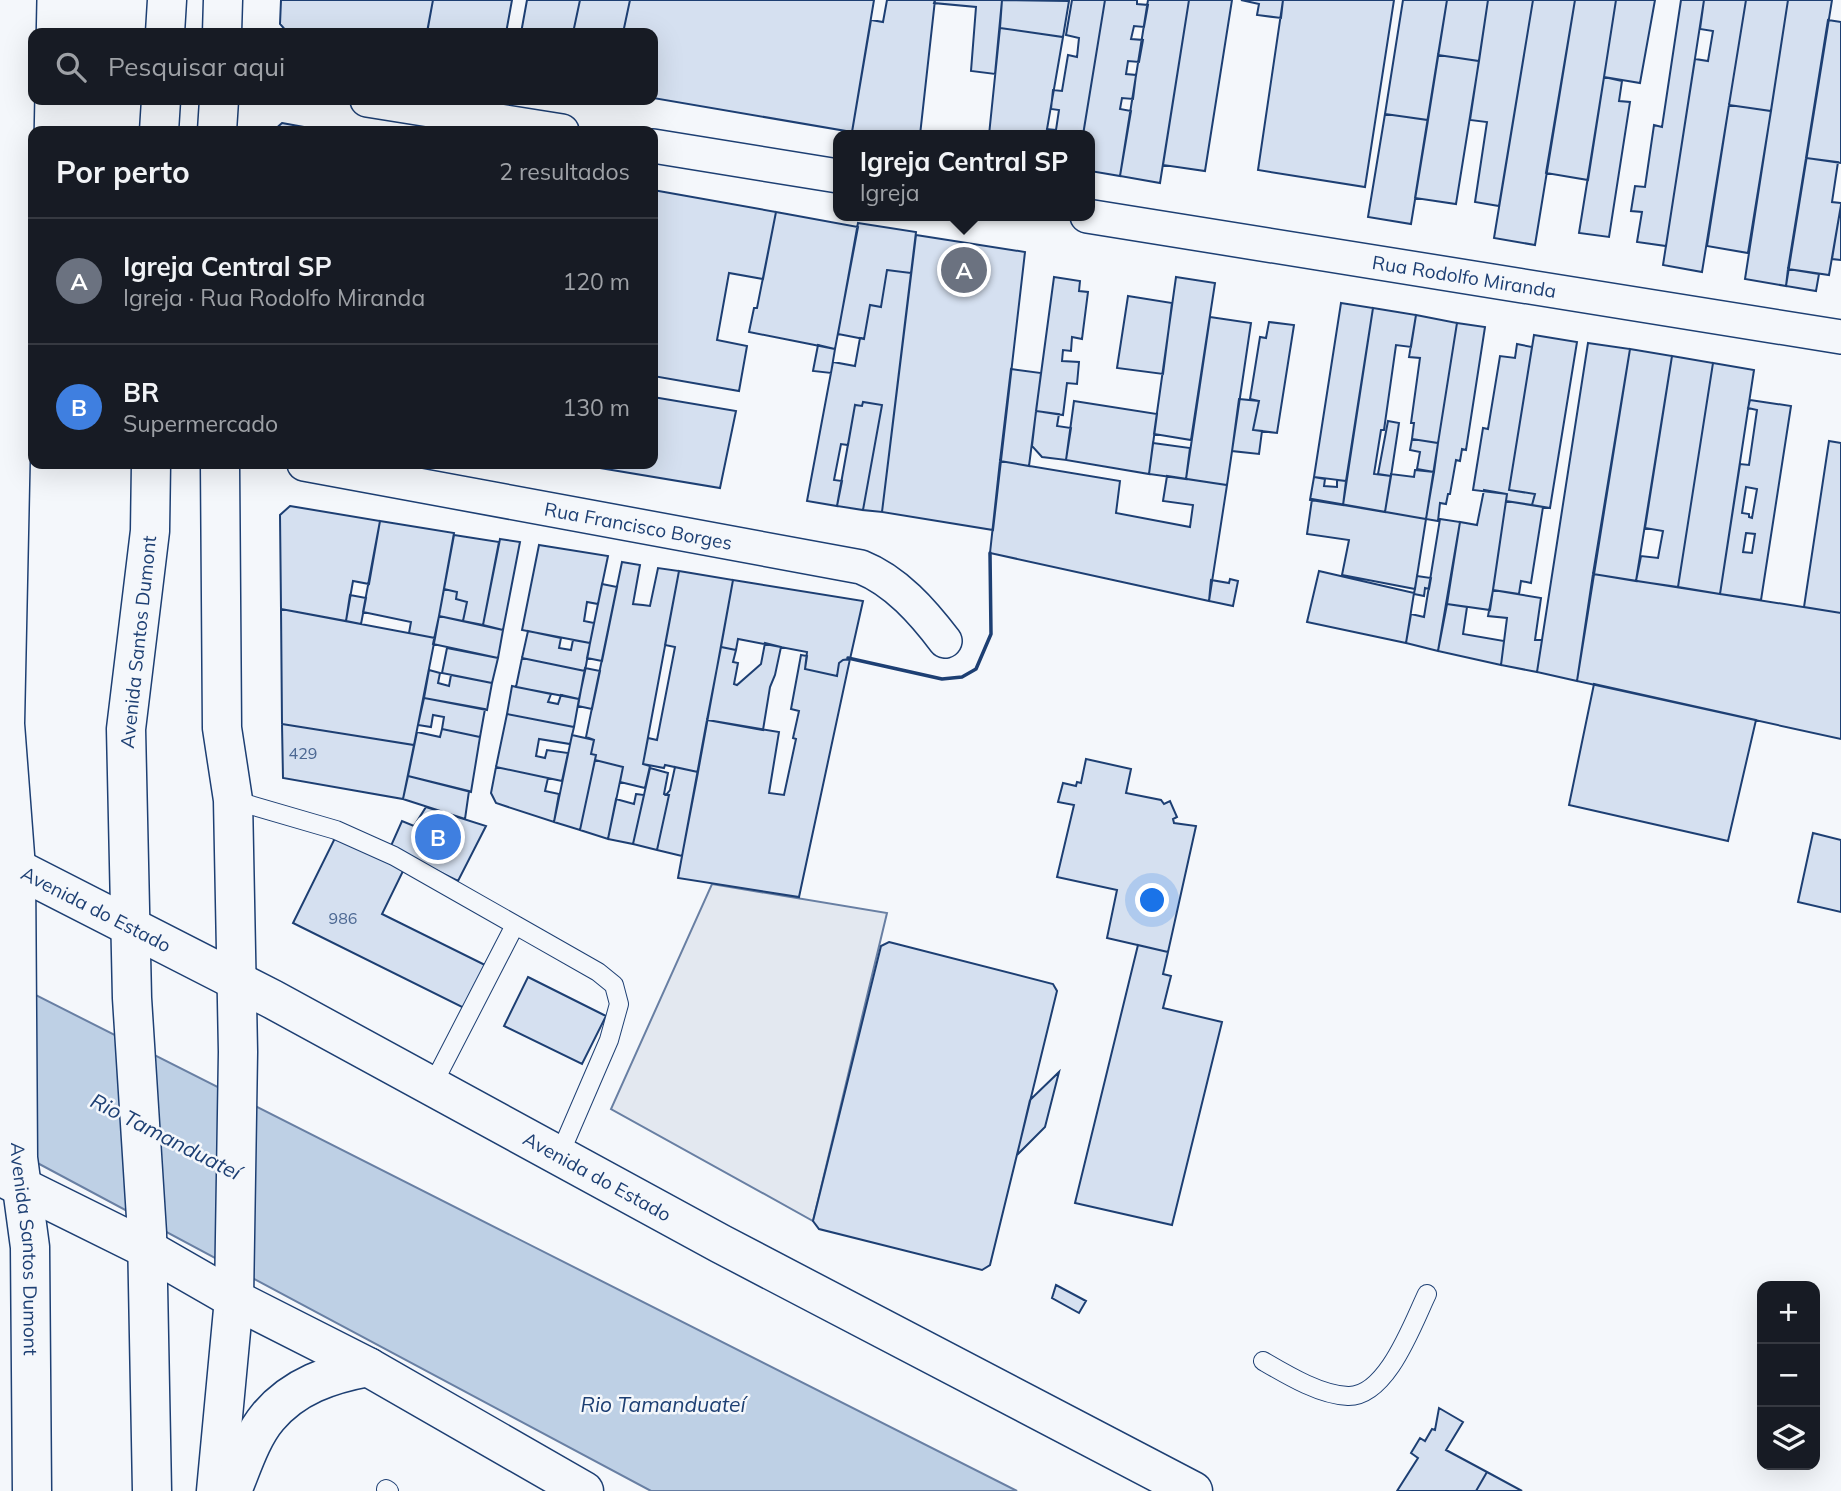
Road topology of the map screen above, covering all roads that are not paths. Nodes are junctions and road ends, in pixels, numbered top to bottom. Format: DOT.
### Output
graph roads {
  1 [pos="17,0"];
  2 [pos="167,0"];
  3 [pos="223,0"];
  4 [pos="165,28"];
  5 [pos="222,28"];
  6 [pos="161,105"];
  7 [pos="219,105"];
  8 [pos="398,105"];
  9 [pos="159,126"];
  10 [pos="217,126"];
  11 [pos="531,126"];
  12 [pos="658,147"];
  13 [pos="833,175"];
  14 [pos="1095,217"];
  15 [pos="1841,337"];
  16 [pos="152,469"];
  17 [pos="220,469"];
  18 [pos="331,469"];
  19 [pos="945,641"];
  20 [pos="233,800"];
  21 [pos="8,864"];
  22 [pos="130,925"];
  23 [pos="515,925"];
  24 [pos="236,980"];
  25 [pos="432,1086"];
  26 [pos="559,1156"];
  27 [pos="13,1173"];
  28 [pos="147,1241"];
  29 [pos="235,1286"];
  30 [pos="1427,1294"];
  31 [pos="1264,1361"];
  32 [pos="369,1367"];
  33 [pos="32,1491"];
  34 [pos="152,1491"];
  35 [pos="216,1491"];
  36 [pos="232,1491"];
  37 [pos="584,1491"];
  38 [pos="1193,1491"];
  1 -- 21 [label="main road, Avenida Santos Dumont"];
  2 -- 4 [label="main road"];
  3 -- 5 [label="main road"];
  6 -- 9 [label="main road"];
  7 -- 10 [label="main road"];
  8 -- 11 [label="street"];
  12 -- 13 [label="street"];
  14 -- 15 [label="street, Rua Rodolfo Miranda"];
  16 -- 22 [label="main road, Avenida Santos Dumont"];
  17 -- 20 [label="main road"];
  18 -- 19 [label="street, Rua Francisco Borges"];
  20 -- 23 [label="lane"];
  20 -- 24 [label="main road"];
  21 -- 22 [label="main road, Avenida do Estado"];
  21 -- 27 [label="main road, Avenida Santos Dumont"];
  22 -- 24 [label="main road, Avenida do Estado"];
  22 -- 28 [label="main road, Avenida Santos Dumont"];
  23 -- 25 [label="lane"];
  23 -- 26 [label="lane"];
  24 -- 25 [label="main road, Avenida do Estado"];
  24 -- 29 [label="main road"];
  25 -- 26 [label="main road, Avenida do Estado"];
  26 -- 38 [label="main road, Avenida do Estado"];
  27 -- 28 [label="main road"];
  27 -- 33 [label="main road, Avenida Santos Dumont"];
  28 -- 29 [label="main road"];
  28 -- 34 [label="main road, Avenida Santos Dumont"];
  29 -- 32 [label="main road"];
  29 -- 35 [label="main road"];
  30 -- 31 [label="lane"];
  32 -- 36 [label="main road"];
  32 -- 37 [label="main road"];
}
